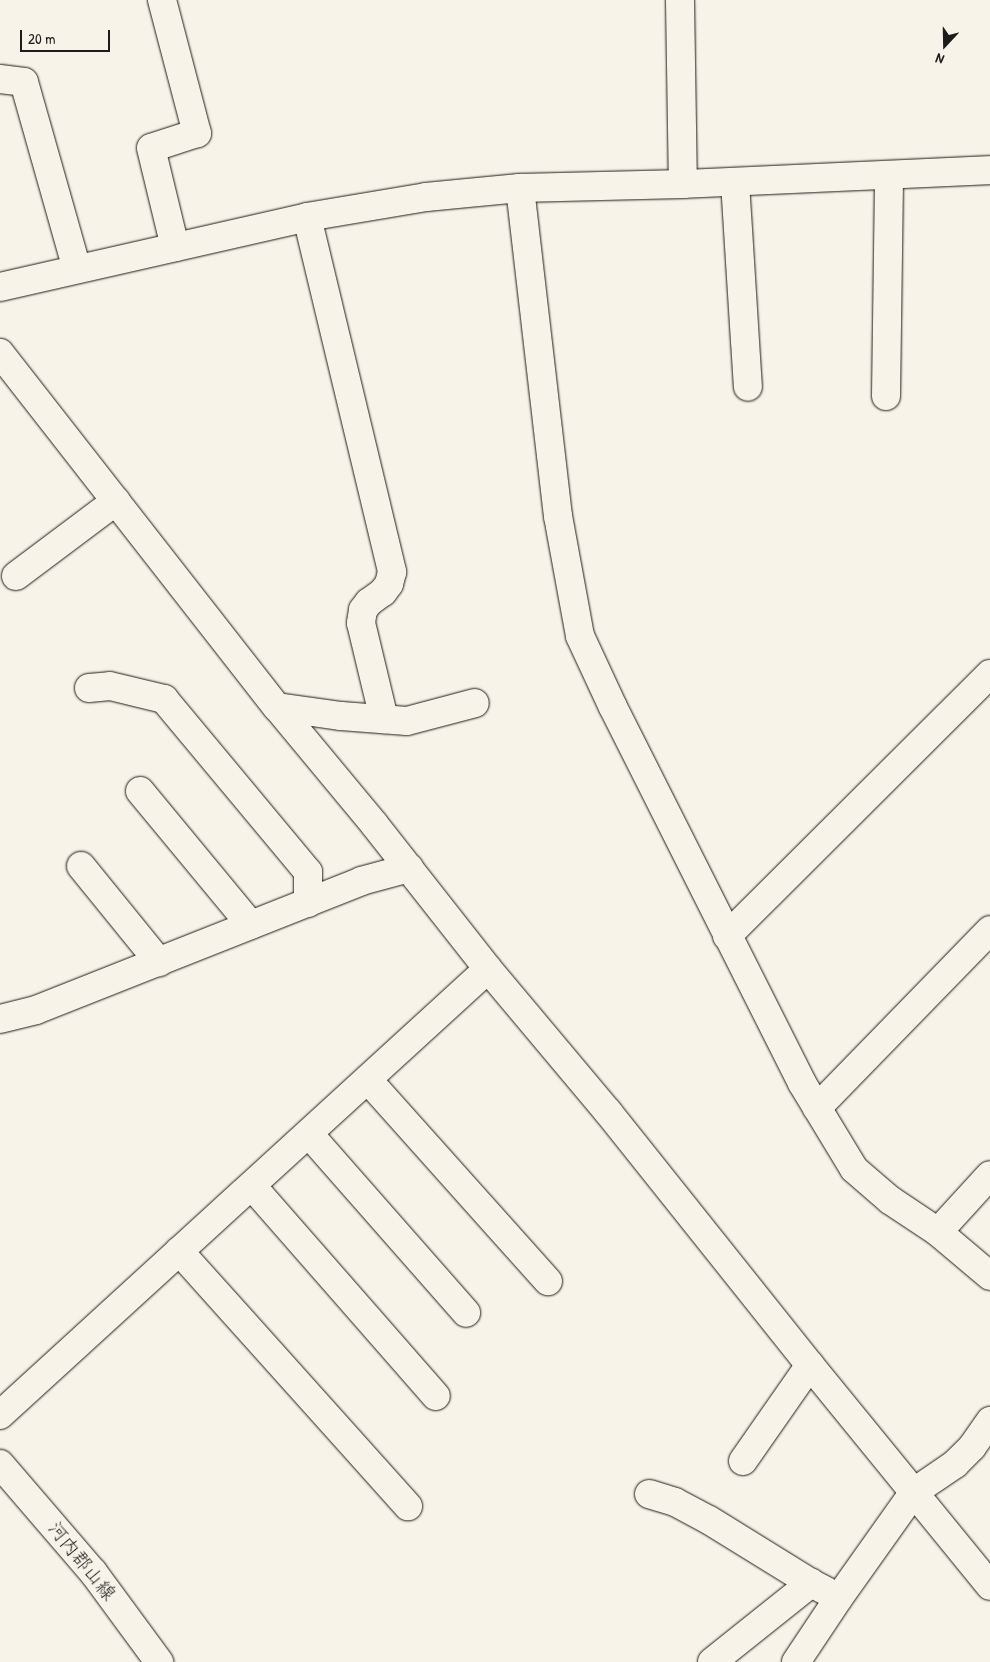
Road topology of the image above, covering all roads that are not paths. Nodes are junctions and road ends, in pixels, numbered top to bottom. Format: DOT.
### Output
graph roads {
  1 [pos="162,0"];
  2 [pos="680,0"];
  3 [pos="0,79"];
  4 [pos="990,170"];
  5 [pos="889,175"];
  6 [pos="735,182"];
  7 [pos="683,184"];
  8 [pos="520,188"];
  9 [pos="307,216"];
  10 [pos="175,247"];
  11 [pos="77,269"];
  12 [pos="0,287"];
  13 [pos="0,353"];
  14 [pos="748,387"];
  15 [pos="886,396"];
  16 [pos="116,502"];
  17 [pos="16,576"];
  18 [pos="990,674"];
  19 [pos="89,688"];
  20 [pos="475,703"];
  21 [pos="277,707"];
  22 [pos="384,719"];
  23 [pos="140,791"];
  24 [pos="81,866"];
  25 [pos="409,868"];
  26 [pos="308,903"];
  27 [pos="251,925"];
  28 [pos="990,930"];
  29 [pos="727,936"];
  30 [pos="159,962"];
  31 [pos="488,969"];
  32 [pos="0,1019"];
  33 [pos="368,1080"];
  34 [pos="817,1108"];
  35 [pos="309,1134"];
  36 [pos="990,1175"];
  37 [pos="252,1186"];
  38 [pos="938,1232"];
  39 [pos="179,1250"];
  40 [pos="990,1276"];
  41 [pos="548,1281"];
  42 [pos="466,1313"];
  43 [pos="810,1365"];
  44 [pos="436,1396"];
  45 [pos="0,1415"];
  46 [pos="990,1421"];
  47 [pos="743,1460"];
  48 [pos="0,1464"];
  49 [pos="914,1492"];
  50 [pos="649,1494"];
  51 [pos="408,1506"];
  52 [pos="812,1583"];
  53 [pos="990,1586"];
  54 [pos="838,1599"];
  55 [pos="159,1661"];
  56 [pos="712,1662"];
  57 [pos="796,1662"];
  1 -- 10 [label="street"];
  2 -- 7 [label="street"];
  3 -- 11 [label="street"];
  4 -- 5 [label="street"];
  5 -- 6 [label="street"];
  5 -- 15 [label="street"];
  6 -- 7 [label="street"];
  6 -- 14 [label="street"];
  7 -- 8 [label="street"];
  8 -- 9 [label="street"];
  8 -- 29 [label="street"];
  9 -- 10 [label="street"];
  9 -- 22 [label="street"];
  10 -- 11 [label="street"];
  11 -- 12 [label="street"];
  13 -- 16 [label="street"];
  16 -- 17 [label="street"];
  16 -- 21 [label="street"];
  18 -- 29 [label="street"];
  19 -- 26 [label="street"];
  20 -- 22 [label="street"];
  21 -- 22 [label="street"];
  21 -- 25 [label="street"];
  23 -- 27 [label="street"];
  24 -- 30 [label="street"];
  25 -- 26 [label="street"];
  25 -- 31 [label="street"];
  26 -- 27 [label="street"];
  27 -- 30 [label="street"];
  28 -- 34 [label="street"];
  29 -- 34 [label="street"];
  30 -- 32 [label="street"];
  31 -- 33 [label="street"];
  31 -- 43 [label="street"];
  33 -- 35 [label="street"];
  33 -- 41 [label="street"];
  34 -- 38 [label="street"];
  35 -- 37 [label="street"];
  35 -- 42 [label="street"];
  36 -- 38 [label="street"];
  37 -- 39 [label="street"];
  37 -- 44 [label="street"];
  38 -- 40 [label="street"];
  39 -- 45 [label="street"];
  39 -- 51 [label="street"];
  43 -- 47 [label="street"];
  43 -- 49 [label="street"];
  46 -- 49 [label="street"];
  48 -- 55 [label="street, 河内郡山線"];
  49 -- 53 [label="street"];
  49 -- 54 [label="street"];
  50 -- 52 [label="street"];
  52 -- 54 [label="street"];
  52 -- 56 [label="street"];
  54 -- 57 [label="street"];
}
